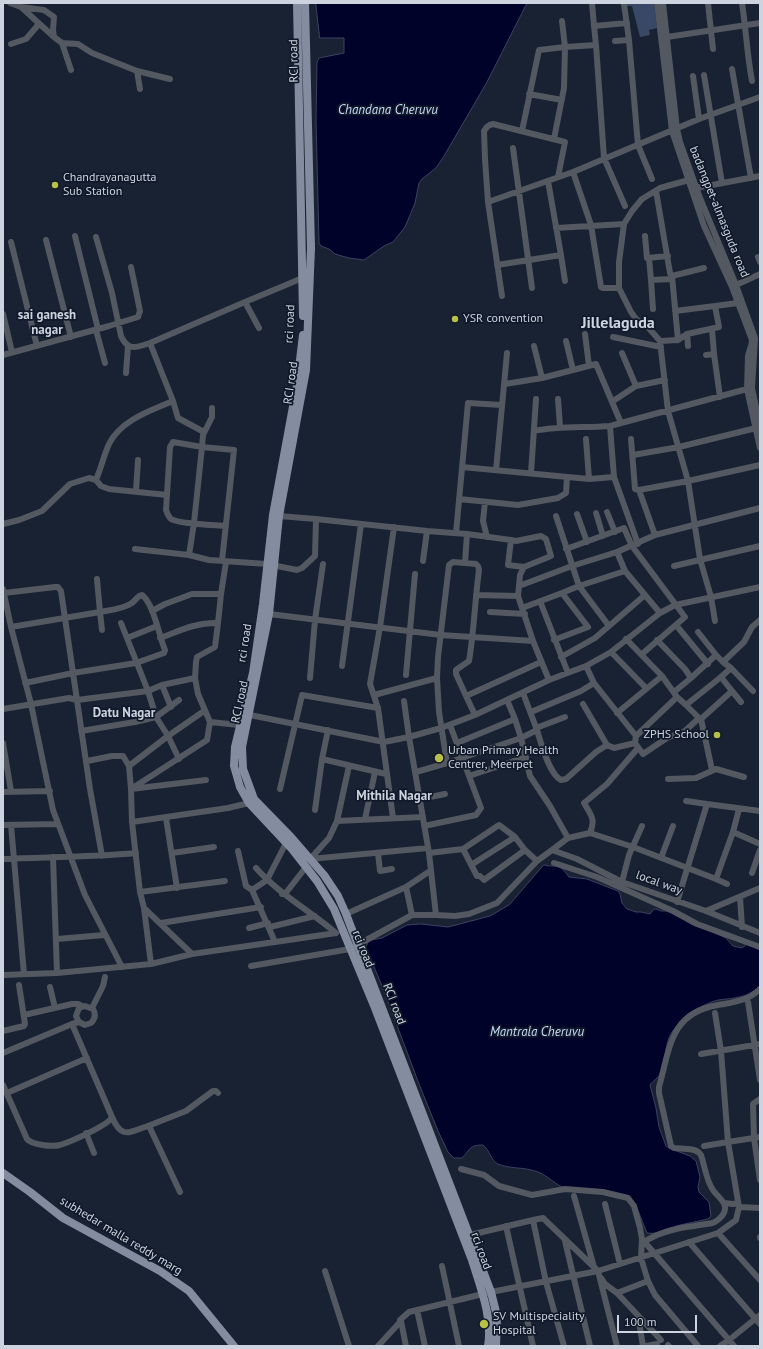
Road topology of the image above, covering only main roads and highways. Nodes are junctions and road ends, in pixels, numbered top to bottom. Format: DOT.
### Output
graph roads {
  1 [pos="297,3"];
  2 [pos="305,3"];
  3 [pos="307,276"];
  4 [pos="271,565"];
  5 [pos="252,801"];
  6 [pos="3,1173"];
  7 [pos="487,1294"];
  8 [pos="234,1346"];
  9 [pos="488,1346"];
  10 [pos="496,1346"];
  1 -- 3 [label="main road, rci road"];
  2 -- 3 [label="main road, RCI road"];
  3 -- 4 [label="main road, rci road"];
  3 -- 4 [label="main road, RCI road"];
  4 -- 5 [label="main road, RCI road"];
  4 -- 5 [label="main road, rci road"];
  5 -- 7 [label="main road, rci road"];
  5 -- 7 [label="main road, RCI road"];
  6 -- 8 [label="main road, subhedar malla reddy marg"];
  7 -- 9 [label="main road, rci road"];
  7 -- 10 [label="main road, RCI road"];
}
